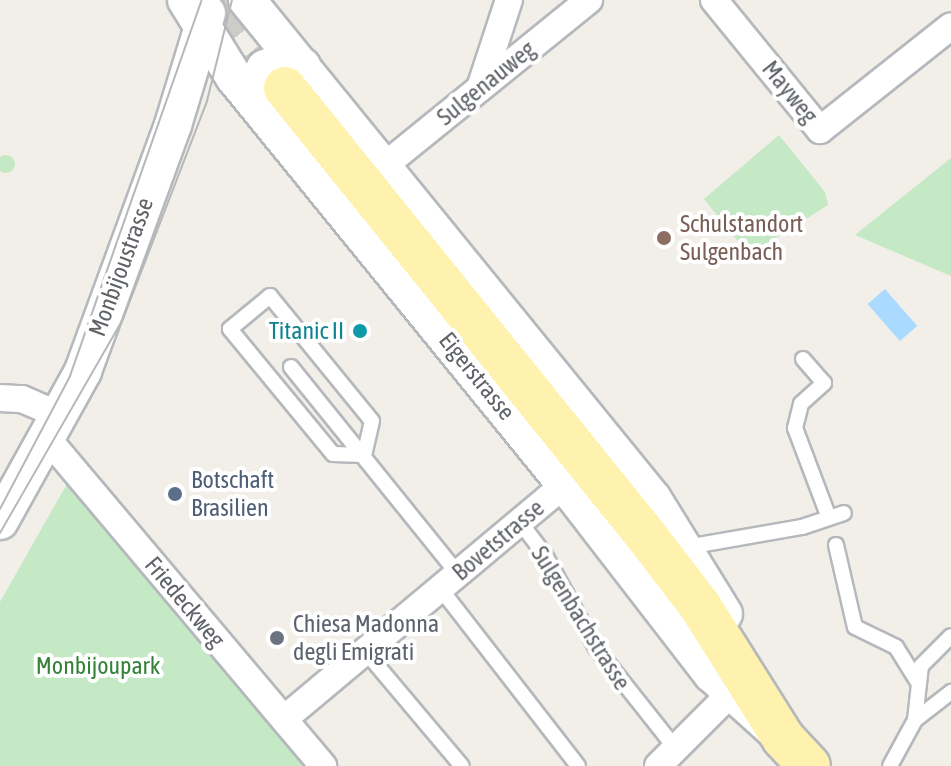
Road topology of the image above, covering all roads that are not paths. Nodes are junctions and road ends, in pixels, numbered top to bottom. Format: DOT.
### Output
graph roads {
  1 [pos="247,0"];
  2 [pos="509,0"];
  3 [pos="589,0"];
  4 [pos="714,0"];
  5 [pos="200,9"];
  6 [pos="951,26"];
  7 [pos="281,86"];
  8 [pos="480,88"];
  9 [pos="384,166"];
  10 [pos="803,359"];
  11 [pos="291,367"];
  12 [pos="0,398"];
  13 [pos="53,426"];
  14 [pos="364,455"];
  15 [pos="565,484"];
  16 [pos="844,513"];
  17 [pos="829,518"];
  18 [pos="0,521"];
  19 [pos="520,522"];
  20 [pos="836,545"];
  21 [pos="686,547"];
  22 [pos="449,581"];
  23 [pos="951,636"];
  24 [pos="365,651"];
  25 [pos="917,681"];
  26 [pos="951,692"];
  27 [pos="729,695"];
  28 [pos="284,719"];
  29 [pos="915,720"];
  30 [pos="796,752"];
  31 [pos="667,757"];
  32 [pos="323,766"];
  33 [pos="462,766"];
  34 [pos="578,766"];
  35 [pos="890,766"];
  1 -- 7 [label="main road, Eigerstrasse"];
  2 -- 8 [label="street"];
  3 -- 8 [label="street, Sulgenauweg"];
  4 -- 6 [label="street, Mayweg"];
  5 -- 7 [label="main road, Eigerstrasse"];
  5 -- 13 [label="main road, Monbijoustrasse"];
  7 -- 9 [label="main road, Eigerstrasse"];
  7 -- 15 [label="main road, Eigerstrasse"];
  7 -- 30 [label="main road, Eigerstrasse"];
  8 -- 9 [label="street, Sulgenauweg"];
  9 -- 21 [label="main road, Eigerstrasse"];
  10 -- 17 [label="lane"];
  11 -- 14 [label="lane"];
  12 -- 13 [label="street"];
  13 -- 18 [label="main road, Monbijoustrasse"];
  13 -- 28 [label="street, Friedeckweg"];
  14 -- 14 [label="lane"];
  14 -- 22 [label="lane"];
  15 -- 19 [label="street, Bovetstrasse"];
  15 -- 27 [label="main road, Eigerstrasse"];
  16 -- 17 [label="lane"];
  17 -- 21 [label="lane"];
  19 -- 22 [label="street, Bovetstrasse"];
  19 -- 31 [label="lane, Sulgenbachstrasse"];
  20 -- 25 [label="lane"];
  21 -- 30 [label="main road, Eigerstrasse"];
  22 -- 24 [label="street, Bovetstrasse"];
  22 -- 34 [label="lane"];
  23 -- 25 [label="lane"];
  24 -- 28 [label="street, Bovetstrasse"];
  24 -- 33 [label="lane"];
  25 -- 29 [label="lane"];
  26 -- 29 [label="lane"];
  27 -- 30 [label="main road, Eigerstrasse"];
  27 -- 31 [label="street, Sulgenbachstrasse"];
  28 -- 32 [label="street, Friedeckweg"];
  29 -- 35 [label="lane"];
}
